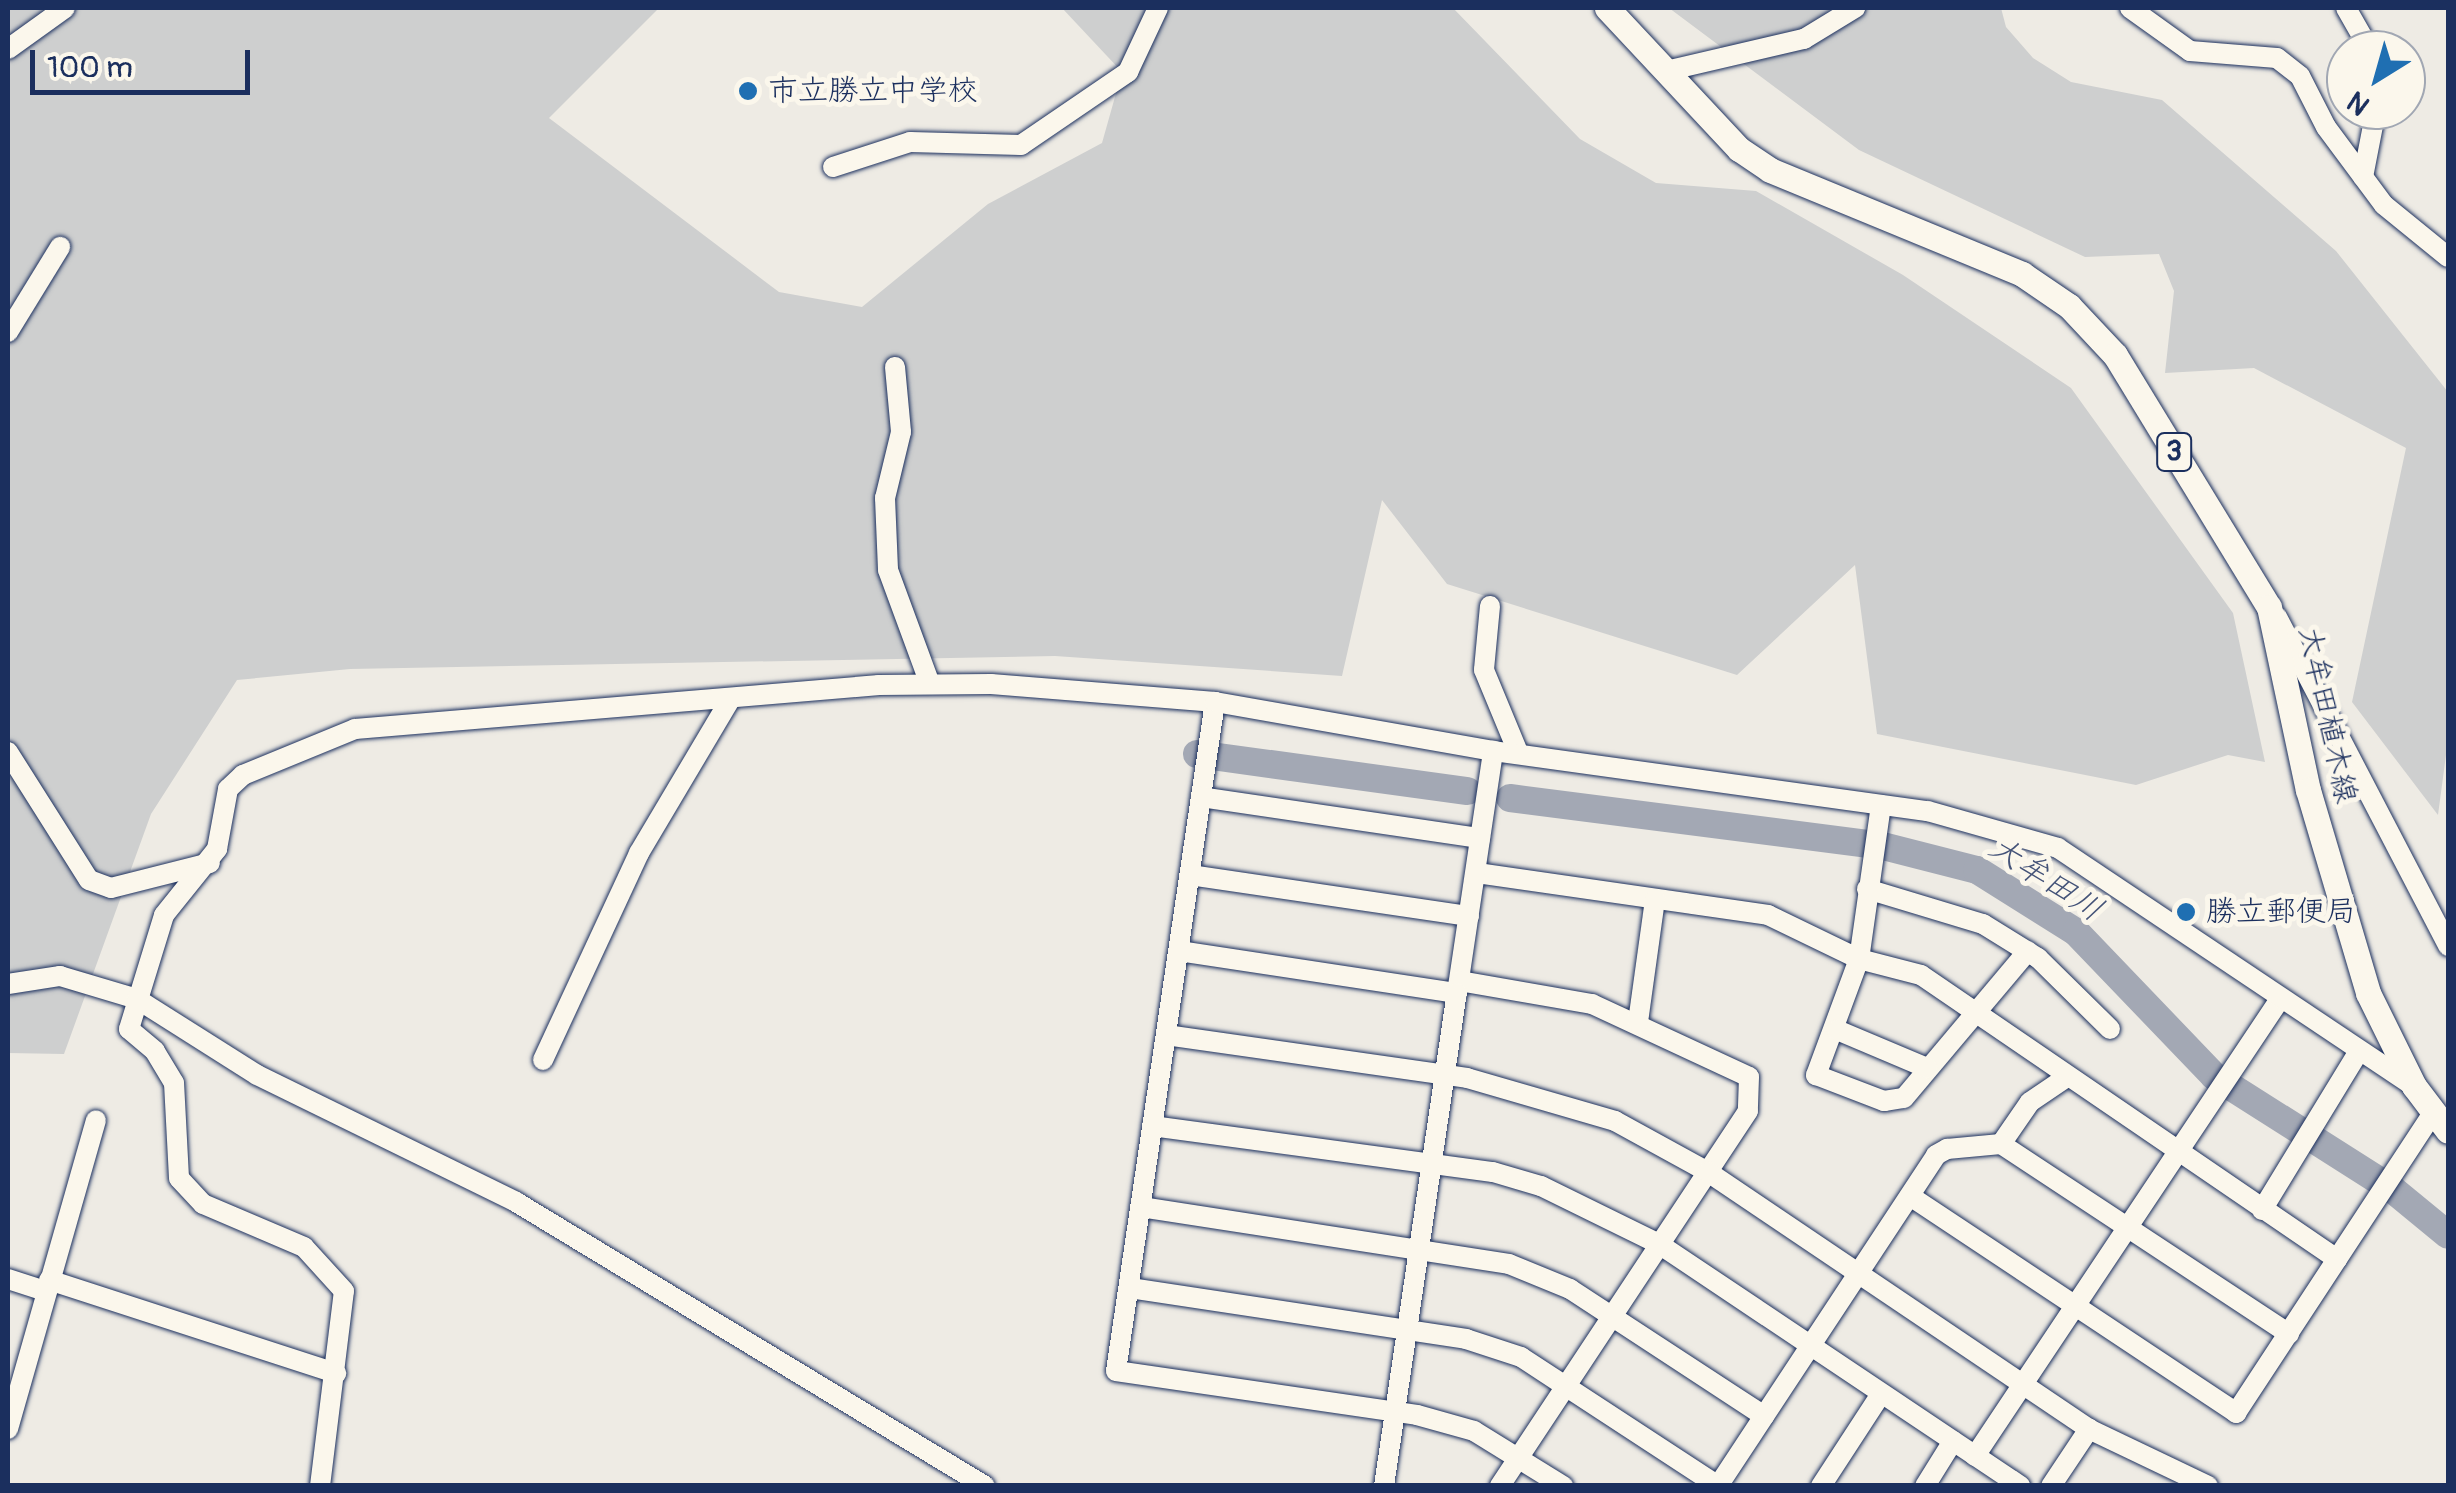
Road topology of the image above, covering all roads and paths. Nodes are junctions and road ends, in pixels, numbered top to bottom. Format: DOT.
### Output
graph roads {
  1 [pos="65,8"];
  2 [pos="1158,8"];
  3 [pos="1606,8"];
  4 [pos="1855,8"];
  5 [pos="2130,8"];
  6 [pos="2346,8"];
  7 [pos="2359,30"];
  8 [pos="8,48"];
  9 [pos="1666,71"];
  10 [pos="2372,130"];
  11 [pos="833,167"];
  12 [pos="2363,177"];
  13 [pos="60,247"];
  14 [pos="2448,258"];
  15 [pos="8,332"];
  16 [pos="895,366"];
  17 [pos="2240,566"];
  18 [pos="1490,606"];
  19 [pos="930,684"];
  20 [pos="730,700"];
  21 [pos="1214,702"];
  22 [pos="8,752"];
  23 [pos="1493,752"];
  24 [pos="1518,752"];
  25 [pos="1200,796"];
  26 [pos="1881,805"];
  27 [pos="1480,838"];
  28 [pos="210,863"];
  29 [pos="1476,872"];
  30 [pos="1190,875"];
  31 [pos="1866,889"];
  32 [pos="1655,899"];
  33 [pos="1469,916"];
  34 [pos="2448,946"];
  35 [pos="1179,951"];
  36 [pos="2028,951"];
  37 [pos="1859,959"];
  38 [pos="8,984"];
  39 [pos="1458,987"];
  40 [pos="2280,999"];
  41 [pos="137,1000"];
  42 [pos="1978,1012"];
  43 [pos="1638,1022"];
  44 [pos="2110,1029"];
  45 [pos="1837,1030"];
  46 [pos="1166,1035"];
  47 [pos="2359,1051"];
  48 [pos="542,1060"];
  49 [pos="1927,1068"];
  50 [pos="1445,1075"];
  51 [pos="2064,1079"];
  52 [pos="2414,1086"];
  53 [pos="96,1120"];
  54 [pos="2441,1121"];
  55 [pos="1152,1126"];
  56 [pos="2001,1144"];
  57 [pos="2178,1154"];
  58 [pos="1433,1162"];
  59 [pos="1708,1172"];
  60 [pos="1910,1196"];
  61 [pos="1141,1208"];
  62 [pos="2262,1210"];
  63 [pos="2127,1228"];
  64 [pos="1660,1244"];
  65 [pos="1423,1247"];
  66 [pos="2337,1259"];
  67 [pos="1858,1275"];
  68 [pos="8,1279"];
  69 [pos="47,1286"];
  70 [pos="1130,1288"];
  71 [pos="2075,1307"];
  72 [pos="1612,1315"];
  73 [pos="1409,1327"];
  74 [pos="2289,1334"];
  75 [pos="1809,1346"];
  76 [pos="336,1373"];
  77 [pos="2024,1384"];
  78 [pos="1567,1385"];
  79 [pos="1880,1394"];
  80 [pos="1395,1412"];
  81 [pos="1764,1416"];
  82 [pos="8,1428"];
  83 [pos="2089,1429"];
  84 [pos="1953,1441"];
  85 [pos="1518,1456"];
  86 [pos="1975,1456"];
  87 [pos="320,1486"];
  88 [pos="985,1486"];
  89 [pos="1384,1486"];
  90 [pos="1500,1486"];
  91 [pos="1563,1486"];
  92 [pos="1718,1486"];
  93 [pos="1821,1486"];
  94 [pos="1925,1486"];
  95 [pos="2022,1486"];
  96 [pos="2052,1486"];
  97 [pos="2208,1486"];
  1 -- 8 [label="street"];
  2 -- 11 [label="street"];
  3 -- 9 [label="main road, 大牟田植木線 / 3"];
  4 -- 9 [label="street"];
  5 -- 12 [label="street"];
  6 -- 7 [label="street"];
  9 -- 17 [label="main road, 大牟田植木線 / 3"];
  10 -- 12 [label="street"];
  12 -- 14 [label="street"];
  13 -- 15 [label="street"];
  16 -- 19 [label="street"];
  17 -- 34 [label="street"];
  17 -- 52 [label="main road, 大牟田植木線 / 3"];
  18 -- 24 [label="street"];
  19 -- 20 [label="street"];
  19 -- 21 [label="street"];
  20 -- 28 [label="street"];
  20 -- 48 [label="street"];
  21 -- 23 [label="street"];
  21 -- 25 [label="street"];
  22 -- 28 [label="street"];
  23 -- 24 [label="street"];
  23 -- 27 [label="street"];
  24 -- 26 [label="street"];
  25 -- 27 [label="street"];
  25 -- 30 [label="street"];
  26 -- 31 [label="street"];
  26 -- 40 [label="street"];
  27 -- 29 [label="street"];
  28 -- 41 [label="street"];
  29 -- 32 [label="street"];
  29 -- 33 [label="street"];
  30 -- 33 [label="street"];
  30 -- 35 [label="street"];
  31 -- 36 [label="street"];
  31 -- 37 [label="street"];
  32 -- 37 [label="street"];
  32 -- 43 [label="street"];
  33 -- 39 [label="street"];
  35 -- 39 [label="street"];
  35 -- 46 [label="street"];
  36 -- 42 [label="street"];
  36 -- 44 [label="street"];
  37 -- 42 [label="street"];
  37 -- 45 [label="street"];
  38 -- 41 [label="street"];
  39 -- 43 [label="street"];
  39 -- 50 [label="street"];
  40 -- 47 [label="street"];
  40 -- 57 [label="street"];
  41 -- 76 [label="street"];
  41 -- 88 [label="street"];
  42 -- 49 [label="street"];
  42 -- 51 [label="street"];
  43 -- 59 [label="street"];
  45 -- 49 [label="street"];
  45 -- 49 [label="street"];
  46 -- 50 [label="street"];
  46 -- 55 [label="street"];
  47 -- 52 [label="street"];
  47 -- 62 [label="street"];
  50 -- 58 [label="street"];
  50 -- 59 [label="street"];
  51 -- 56 [label="street"];
  51 -- 57 [label="street"];
  52 -- 54 [label="main road, 大牟田植木線 / 3"];
  53 -- 69 [label="street"];
  54 -- 66 [label="street"];
  55 -- 58 [label="street"];
  55 -- 61 [label="street"];
  56 -- 60 [label="street"];
  56 -- 63 [label="street"];
  57 -- 62 [label="street"];
  57 -- 63 [label="street"];
  58 -- 64 [label="street"];
  58 -- 65 [label="street"];
  59 -- 64 [label="street"];
  59 -- 67 [label="street"];
  60 -- 67 [label="street"];
  60 -- 71 [label="street"];
  61 -- 65 [label="street"];
  61 -- 70 [label="street"];
  62 -- 66 [label="street"];
  63 -- 71 [label="street"];
  63 -- 74 [label="street"];
  64 -- 72 [label="street"];
  64 -- 75 [label="street"];
  65 -- 72 [label="street"];
  65 -- 73 [label="street"];
  66 -- 74 [label="street"];
  67 -- 75 [label="street"];
  67 -- 77 [label="street"];
  68 -- 69 [label="street"];
  69 -- 76 [label="street"];
  69 -- 82 [label="street"];
  70 -- 73 [label="street"];
  70 -- 80 [label="street"];
  71 -- 74 [label="street"];
  71 -- 77 [label="street"];
  72 -- 78 [label="street"];
  72 -- 81 [label="street"];
  73 -- 78 [label="street"];
  73 -- 80 [label="street"];
  75 -- 79 [label="street"];
  75 -- 81 [label="street"];
  76 -- 87 [label="street"];
  77 -- 83 [label="street"];
  77 -- 86 [label="street"];
  78 -- 85 [label="street"];
  78 -- 92 [label="street"];
  79 -- 84 [label="street"];
  79 -- 93 [label="street"];
  80 -- 85 [label="street"];
  80 -- 89 [label="street"];
  81 -- 92 [label="street"];
  83 -- 96 [label="street"];
  83 -- 97 [label="street"];
  84 -- 86 [label="street"];
  84 -- 94 [label="street"];
  85 -- 90 [label="street"];
  85 -- 91 [label="street"];
  86 -- 95 [label="street"];
}
